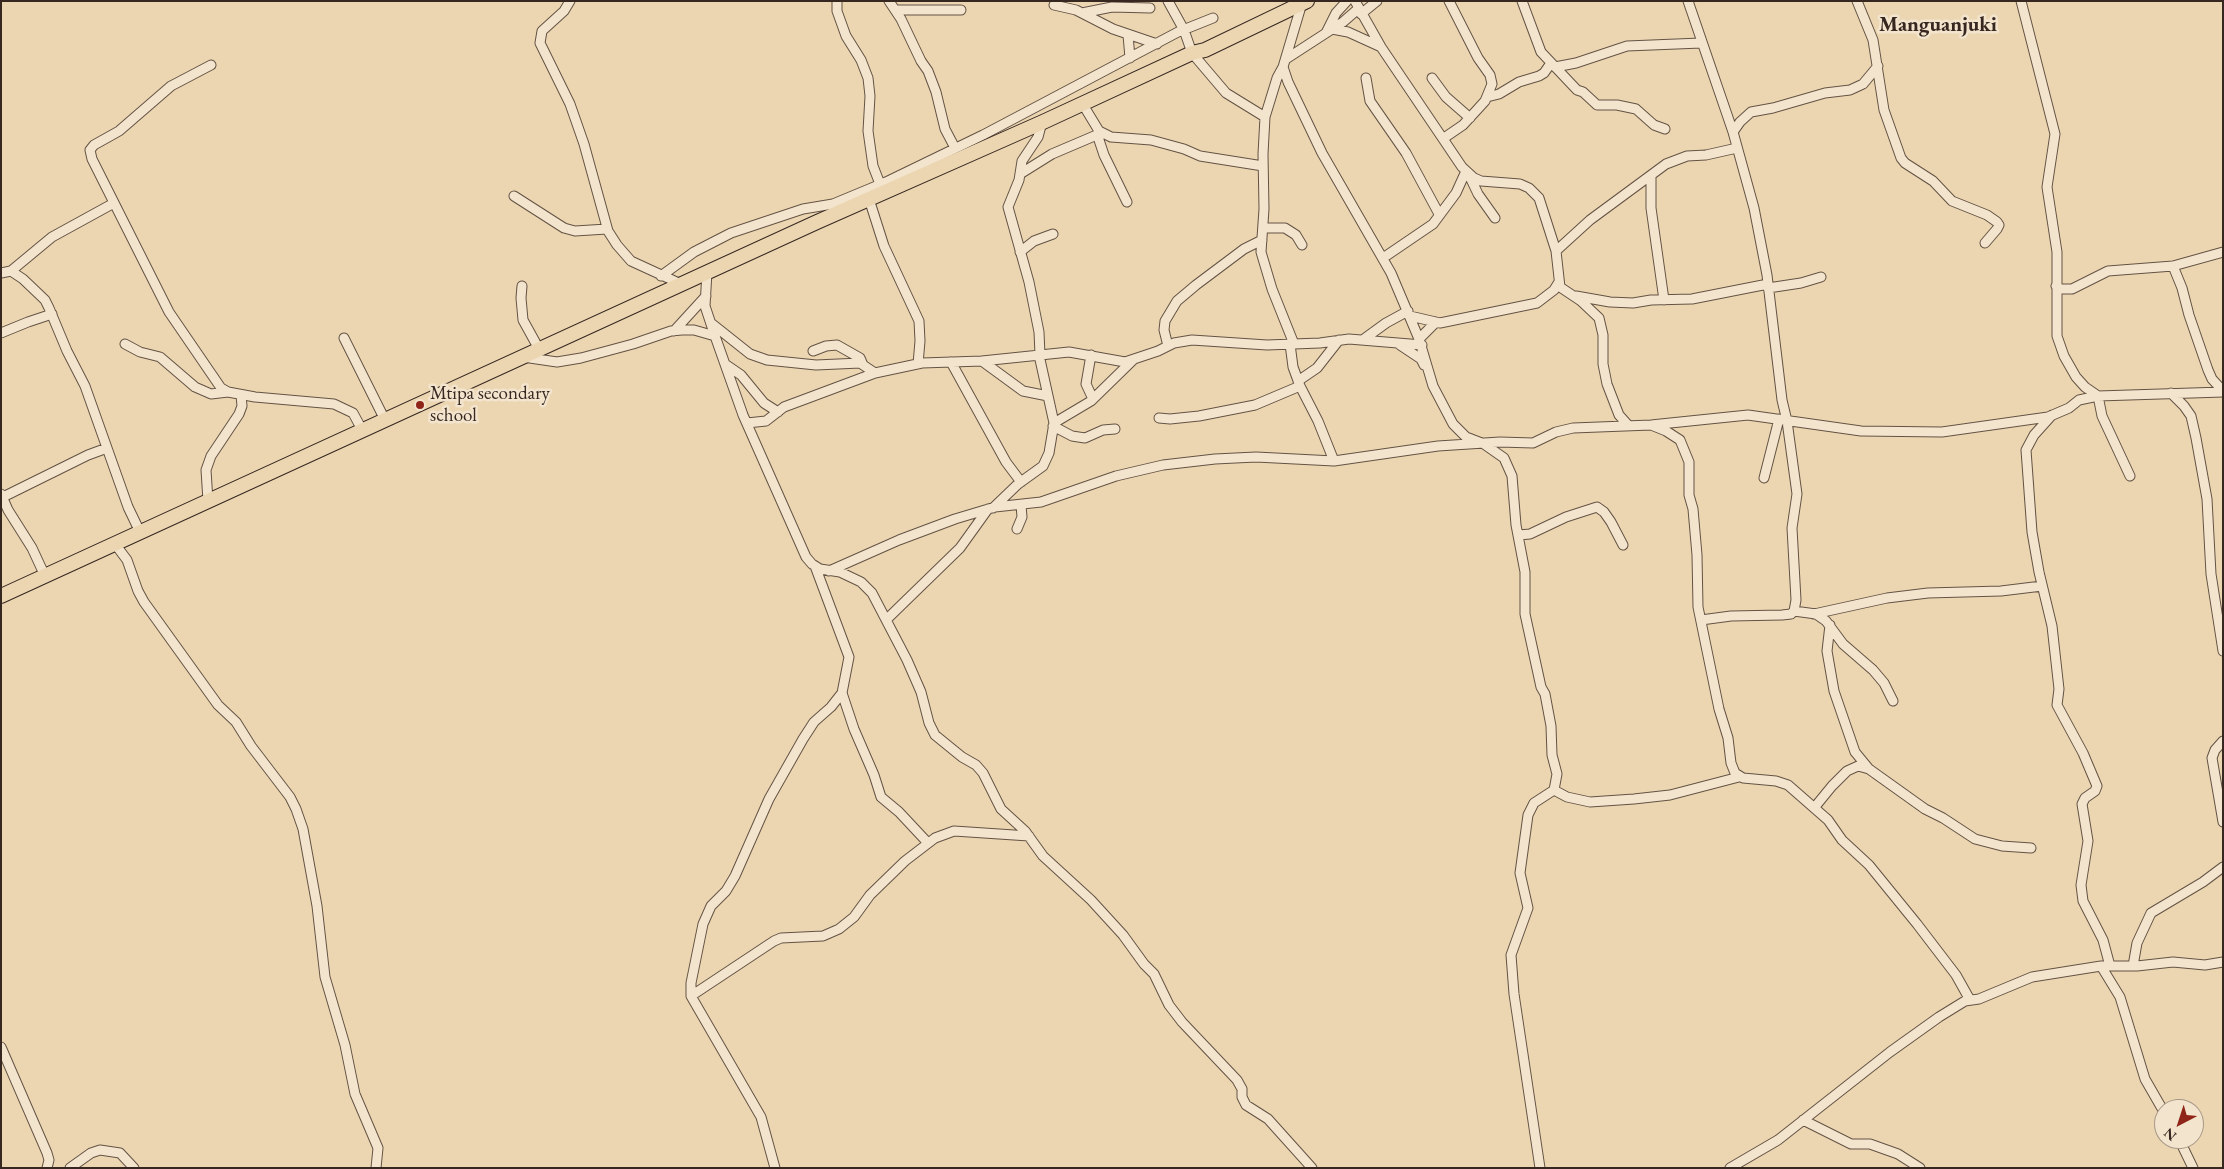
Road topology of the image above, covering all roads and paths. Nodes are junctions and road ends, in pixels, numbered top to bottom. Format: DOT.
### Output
graph roads {
  1 [pos="570,1"];
  2 [pos="837,1"];
  3 [pos="889,1"];
  4 [pos="1168,1"];
  5 [pos="1347,1"];
  6 [pos="1377,1"];
  7 [pos="1449,1"];
  8 [pos="1522,1"];
  9 [pos="1688,1"];
  10 [pos="1857,1"];
  11 [pos="2021,1"];
  12 [pos="1304,2"];
  13 [pos="1054,5"];
  14 [pos="1150,8"];
  15 [pos="1358,8"];
  16 [pos="895,10"];
  17 [pos="961,10"];
  18 [pos="1082,13"];
  19 [pos="1213,18"];
  20 [pos="1184,30"];
  21 [pos="1329,31"];
  22 [pos="1128,34"];
  23 [pos="1701,43"];
  24 [pos="1157,44"];
  25 [pos="1382,47"];
  26 [pos="1192,53"];
  27 [pos="1130,58"];
  28 [pos="1284,63"];
  29 [pos="211,65"];
  30 [pos="1553,65"];
  31 [pos="1878,66"];
  32 [pos="1366,78"];
  33 [pos="1432,78"];
  34 [pos="1487,97"];
  35 [pos="1082,103"];
  36 [pos="1265,118"];
  37 [pos="1470,118"];
  38 [pos="1042,122"];
  39 [pos="1665,129"];
  40 [pos="1099,132"];
  41 [pos="1733,132"];
  42 [pos="1444,138"];
  43 [pos="955,148"];
  44 [pos="1737,148"];
  45 [pos="1263,166"];
  46 [pos="1468,173"];
  47 [pos="1020,174"];
  48 [pos="1651,176"];
  49 [pos="880,184"];
  50 [pos="514,196"];
  51 [pos="869,199"];
  52 [pos="1127,202"];
  53 [pos="114,203"];
  54 [pos="1439,214"];
  55 [pos="1494,218"];
  56 [pos="1263,228"];
  57 [pos="608,229"];
  58 [pos="1053,234"];
  59 [pos="1262,240"];
  60 [pos="1985,243"];
  61 [pos="1302,245"];
  62 [pos="1556,251"];
  63 [pos="1020,252"];
  64 [pos="2223,252"];
  65 [pos="1383,258"];
  66 [pos="2173,266"];
  67 [pos="6,272"];
  68 [pos="707,272"];
  69 [pos="661,276"];
  70 [pos="1821,277"];
  71 [pos="1560,282"];
  72 [pos="681,284"];
  73 [pos="522,286"];
  74 [pos="1768,286"];
  75 [pos="2056,286"];
  76 [pos="706,296"];
  77 [pos="1574,296"];
  78 [pos="1664,300"];
  79 [pos="52,314"];
  80 [pos="1409,314"];
  81 [pos="710,322"];
  82 [pos="1436,322"];
  83 [pos="674,331"];
  84 [pos="1,333"];
  85 [pos="715,336"];
  86 [pos="344,338"];
  87 [pos="1339,340"];
  88 [pos="1364,340"];
  89 [pos="1421,342"];
  90 [pos="1396,343"];
  91 [pos="125,344"];
  92 [pos="1292,344"];
  93 [pos="1168,346"];
  94 [pos="539,349"];
  95 [pos="813,351"];
  96 [pos="1039,355"];
  97 [pos="1091,355"];
  98 [pos="521,357"];
  99 [pos="1134,359"];
  100 [pos="982,361"];
  101 [pos="951,362"];
  102 [pos="726,364"];
  103 [pos="918,364"];
  104 [pos="863,365"];
  105 [pos="875,373"];
  106 [pos="1429,374"];
  107 [pos="1299,384"];
  108 [pos="228,392"];
  109 [pos="2221,393"];
  110 [pos="2170,394"];
  111 [pos="242,395"];
  112 [pos="1048,396"];
  113 [pos="2098,396"];
  114 [pos="1093,398"];
  115 [pos="778,412"];
  116 [pos="2052,415"];
  117 [pos="1159,418"];
  118 [pos="385,420"];
  119 [pos="1783,420"];
  120 [pos="747,423"];
  121 [pos="1054,425"];
  122 [pos="1628,425"];
  123 [pos="1651,425"];
  124 [pos="1115,429"];
  125 [pos="358,432"];
  126 [pos="1484,444"];
  127 [pos="106,448"];
  128 [pos="1334,461"];
  129 [pos="2130,476"];
  130 [pos="1764,478"];
  131 [pos="1021,482"];
  132 [pos="2,495"];
  133 [pos="208,501"];
  134 [pos="1021,505"];
  135 [pos="990,509"];
  136 [pos="1017,529"];
  137 [pos="140,532"];
  138 [pos="1519,535"];
  139 [pos="115,544"];
  140 [pos="1623,545"];
  141 [pos="815,566"];
  142 [pos="830,571"];
  143 [pos="45,576"];
  144 [pos="2042,586"];
  145 [pos="1,596"];
  146 [pos="1794,611"];
  147 [pos="1814,614"];
  148 [pos="887,618"];
  149 [pos="1701,620"];
  150 [pos="1830,625"];
  151 [pos="2223,651"];
  152 [pos="842,693"];
  153 [pos="1893,701"];
  154 [pos="2223,741"];
  155 [pos="1869,769"];
  156 [pos="1738,777"];
  157 [pos="1554,790"];
  158 [pos="1814,808"];
  159 [pos="2223,822"];
  160 [pos="1029,836"];
  161 [pos="928,843"];
  162 [pos="2031,848"];
  163 [pos="2223,867"];
  164 [pos="2223,962"];
  165 [pos="2105,966"];
  166 [pos="2133,966"];
  167 [pos="692,996"];
  168 [pos="1970,1000"];
  169 [pos="1,1048"];
  170 [pos="2157,1099"];
  171 [pos="1803,1120"];
  172 [pos="2184,1149"];
  173 [pos="47,1168"];
  174 [pos="70,1168"];
  175 [pos="134,1168"];
  176 [pos="376,1168"];
  177 [pos="774,1168"];
  178 [pos="1312,1168"];
  179 [pos="1540,1168"];
  180 [pos="1730,1168"];
  181 [pos="1920,1168"];
  182 [pos="2193,1168"];
  1 -- 57 [label="street"];
  2 -- 49 [label="street"];
  3 -- 16 [label="street"];
  4 -- 20 [label="street"];
  5 -- 21 [label="street"];
  6 -- 15 [label="street"];
  7 -- 34 [label="street"];
  8 -- 30 [label="street"];
  9 -- 23 [label="street"];
  10 -- 31 [label="street"];
  11 -- 75 [label="street"];
  12 -- 26 [label="main road"];
  12 -- 28 [label="street"];
  13 -- 18 [label="street"];
  14 -- 18 [label="street"];
  15 -- 21 [label="street"];
  15 -- 25 [label="street"];
  16 -- 17 [label="street"];
  16 -- 43 [label="street"];
  18 -- 22 [label="street"];
  19 -- 20 [label="street"];
  20 -- 24 [label="street"];
  20 -- 26 [label="street"];
  21 -- 25 [label="street"];
  21 -- 28 [label="street"];
  22 -- 24 [label="street"];
  22 -- 27 [label="street"];
  23 -- 30 [label="street"];
  23 -- 41 [label="street"];
  24 -- 27 [label="street"];
  25 -- 42 [label="street"];
  26 -- 35 [label="main road"];
  26 -- 36 [label="street"];
  27 -- 43 [label="street"];
  28 -- 36 [label="street"];
  28 -- 65 [label="street"];
  29 -- 53 [label="street"];
  30 -- 34 [label="street"];
  30 -- 39 [label="street"];
  31 -- 41 [label="street"];
  31 -- 60 [label="street"];
  32 -- 54 [label="street"];
  33 -- 37 [label="street"];
  34 -- 37 [label="street"];
  35 -- 38 [label="main road"];
  35 -- 40 [label="street"];
  36 -- 45 [label="street"];
  37 -- 42 [label="street"];
  38 -- 47 [label="street"];
  38 -- 51 [label="main road"];
  40 -- 45 [label="street"];
  40 -- 47 [label="street"];
  40 -- 52 [label="street"];
  41 -- 44 [label="street"];
  42 -- 46 [label="street"];
  43 -- 49 [label="street"];
  44 -- 48 [label="street"];
  44 -- 74 [label="street"];
  45 -- 56 [label="street"];
  46 -- 54 [label="street"];
  46 -- 55 [label="street"];
  46 -- 62 [label="street"];
  47 -- 63 [label="street"];
  48 -- 62 [label="street"];
  48 -- 78 [label="street"];
  49 -- 69 [label="street"];
  50 -- 57 [label="street"];
  51 -- 68 [label="main road"];
  51 -- 103 [label="street"];
  53 -- 67 [label="street"];
  53 -- 108 [label="street"];
  54 -- 65 [label="street"];
  56 -- 59 [label="street"];
  56 -- 61 [label="street"];
  57 -- 69 [label="street"];
  58 -- 63 [label="street"];
  59 -- 92 [label="street"];
  59 -- 93 [label="street"];
  62 -- 71 [label="street"];
  63 -- 96 [label="street"];
  64 -- 66 [label="street"];
  65 -- 80 [label="street"];
  66 -- 75 [label="street"];
  66 -- 109 [label="street"];
  67 -- 79 [label="street"];
  68 -- 72 [label="main road"];
  68 -- 76 [label="street"];
  69 -- 72 [label="street"];
  70 -- 74 [label="street"];
  71 -- 77 [label="street"];
  71 -- 82 [label="street"];
  72 -- 94 [label="main road"];
  73 -- 94 [label="street"];
  74 -- 78 [label="street"];
  74 -- 119 [label="street"];
  75 -- 113 [label="street"];
  76 -- 81 [label="street"];
  76 -- 83 [label="street"];
  77 -- 78 [label="street"];
  77 -- 122 [label="street"];
  79 -- 84 [label="street"];
  79 -- 127 [label="street"];
  80 -- 82 [label="street"];
  80 -- 88 [label="street"];
  80 -- 89 [label="street"];
  81 -- 85 [label="street"];
  81 -- 104 [label="street"];
  82 -- 89 [label="street"];
  83 -- 85 [label="street"];
  83 -- 98 [label="street"];
  85 -- 102 [label="street"];
  86 -- 118 [label="street"];
  87 -- 88 [label="street"];
  87 -- 92 [label="street"];
  87 -- 107 [label="street"];
  88 -- 90 [label="street"];
  89 -- 90 [label="street"];
  89 -- 106 [label="street"];
  90 -- 106 [label="street"];
  91 -- 108 [label="street"];
  92 -- 93 [label="street"];
  92 -- 107 [label="street"];
  93 -- 99 [label="street"];
  94 -- 98 [label="main road"];
  95 -- 104 [label="street"];
  96 -- 97 [label="street"];
  96 -- 100 [label="street"];
  96 -- 112 [label="street"];
  97 -- 99 [label="street"];
  97 -- 114 [label="street"];
  98 -- 118 [label="main road"];
  99 -- 114 [label="street"];
  100 -- 101 [label="street"];
  100 -- 112 [label="street"];
  101 -- 103 [label="street"];
  101 -- 131 [label="street"];
  102 -- 115 [label="street"];
  102 -- 120 [label="street"];
  103 -- 105 [label="street"];
  104 -- 105 [label="street"];
  105 -- 115 [label="street"];
  106 -- 126 [label="street"];
  107 -- 117 [label="street"];
  107 -- 128 [label="street"];
  108 -- 111 [label="street"];
  109 -- 110 [label="street"];
  110 -- 113 [label="street"];
  110 -- 151 [label="street"];
  111 -- 125 [label="street"];
  111 -- 133 [label="street"];
  112 -- 121 [label="street"];
  113 -- 116 [label="street"];
  113 -- 129 [label="street"];
  114 -- 121 [label="street"];
  115 -- 120 [label="street"];
  116 -- 119 [label="street"];
  116 -- 144 [label="street"];
  118 -- 125 [label="main road"];
  119 -- 123 [label="street"];
  119 -- 130 [label="street"];
  119 -- 146 [label="street"];
  120 -- 141 [label="street"];
  121 -- 124 [label="street"];
  121 -- 131 [label="street"];
  122 -- 123 [label="street"];
  122 -- 126 [label="street"];
  123 -- 149 [label="street"];
  125 -- 133 [label="main road"];
  126 -- 128 [label="street"];
  126 -- 138 [label="street"];
  127 -- 132 [label="street"];
  127 -- 137 [label="street"];
  128 -- 134 [label="street"];
  131 -- 135 [label="street"];
  132 -- 143 [label="street"];
  133 -- 137 [label="main road"];
  134 -- 135 [label="street"];
  134 -- 136 [label="street"];
  135 -- 142 [label="street"];
  135 -- 148 [label="street"];
  137 -- 139 [label="main road"];
  138 -- 140 [label="street"];
  138 -- 157 [label="street"];
  139 -- 143 [label="main road"];
  139 -- 176 [label="street"];
  141 -- 142 [label="street"];
  141 -- 152 [label="street"];
  142 -- 148 [label="street"];
  143 -- 145 [label="main road"];
  144 -- 147 [label="street"];
  144 -- 165 [label="street"];
  146 -- 147 [label="street"];
  146 -- 149 [label="street"];
  147 -- 150 [label="street"];
  148 -- 160 [label="street"];
  149 -- 156 [label="street"];
  150 -- 153 [label="street"];
  150 -- 155 [label="street"];
  152 -- 161 [label="street"];
  152 -- 167 [label="street"];
  154 -- 159 [label="street"];
  155 -- 158 [label="street"];
  155 -- 162 [label="street"];
  156 -- 157 [label="street"];
  156 -- 158 [label="street"];
  157 -- 179 [label="street"];
  158 -- 168 [label="street"];
  160 -- 161 [label="street"];
  160 -- 178 [label="street"];
  161 -- 167 [label="street"];
  163 -- 166 [label="street"];
  164 -- 166 [label="street"];
  165 -- 166 [label="street"];
  165 -- 168 [label="street"];
  165 -- 170 [label="street"];
  167 -- 177 [label="street"];
  168 -- 171 [label="street"];
  169 -- 173 [label="street"];
  171 -- 180 [label="street"];
  171 -- 181 [label="street"];
  172 -- 182 [label="street"];
  174 -- 175 [label="street"];
}
